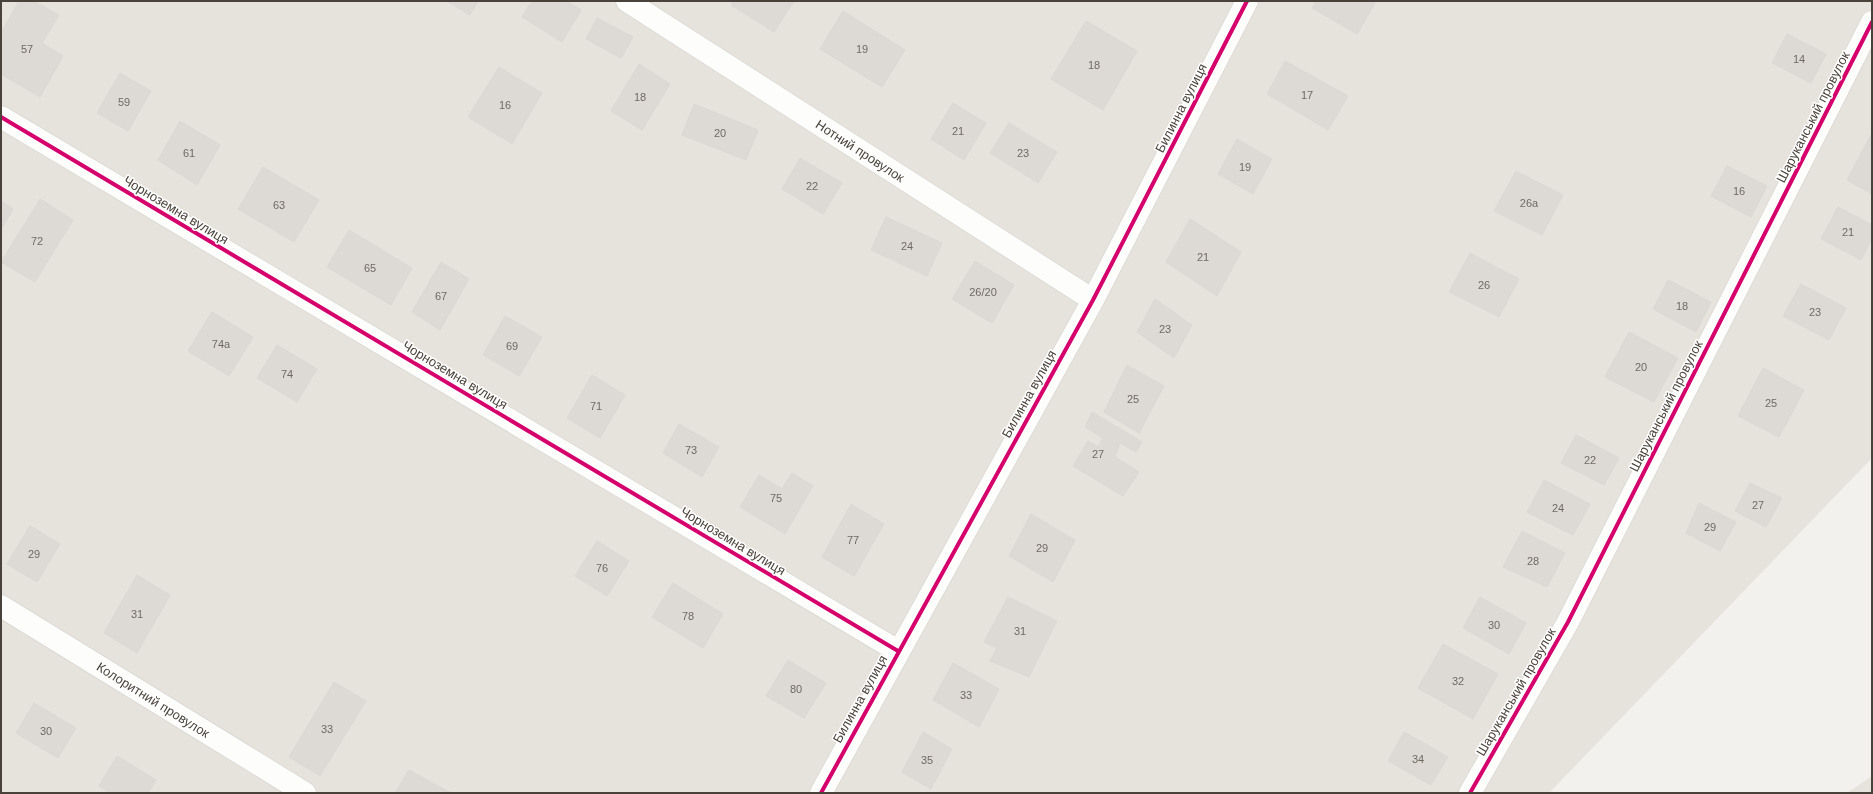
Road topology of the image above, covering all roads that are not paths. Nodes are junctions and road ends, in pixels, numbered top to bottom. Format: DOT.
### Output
graph roads {
  1 [pos="627,1"];
  2 [pos="1247,1"];
  3 [pos="1872,22"];
  4 [pos="1,117"];
  5 [pos="1093,300"];
  6 [pos="1,606"];
  7 [pos="898,651"];
  8 [pos="305,793"];
  9 [pos="821,793"];
  10 [pos="1470,793"];
  1 -- 5 [label="street, Нотний провулок"];
  2 -- 5 [label="street, Билинна вулиця"];
  3 -- 10 [label="street, Шаруканський провулок"];
  4 -- 7 [label="street, Чорноземна вулиця"];
  5 -- 7 [label="street, Билинна вулиця"];
  6 -- 8 [label="street, Колоритний провулок"];
  7 -- 9 [label="street, Билинна вулиця"];
}
